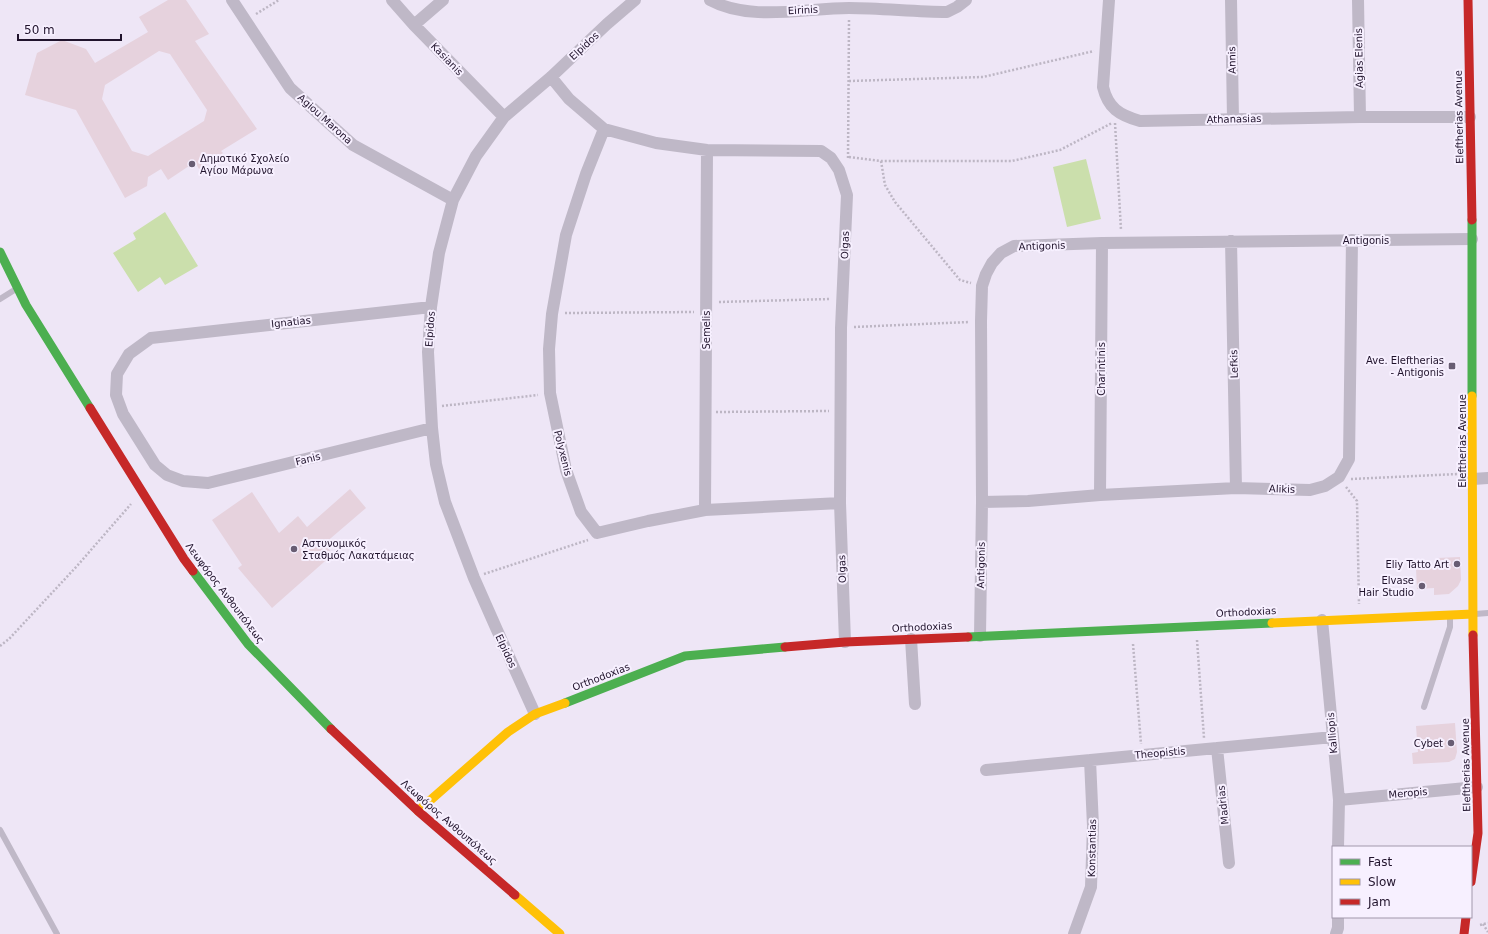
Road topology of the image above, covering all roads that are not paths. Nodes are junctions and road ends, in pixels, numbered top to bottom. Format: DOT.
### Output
graph roads {
  1 [pos="232,0"];
  2 [pos="392,0"];
  3 [pos="443,0"];
  4 [pos="635,0"];
  5 [pos="710,0"];
  6 [pos="966,0"];
  7 [pos="1109,0"];
  8 [pos="1231,0"];
  9 [pos="1358,0"];
  10 [pos="1468,0"];
  11 [pos="849,4"];
  12 [pos="414,25"];
  13 [pos="552,76"];
  14 [pos="504,117"];
  15 [pos="1360,117"];
  16 [pos="1470,117"];
  17 [pos="1233,119"];
  18 [pos="604,129"];
  19 [pos="707,150"];
  20 [pos="453,200"];
  21 [pos="1472,239"];
  22 [pos="1352,240"];
  23 [pos="1232,241"];
  24 [pos="1102,243"];
  25 [pos="0,252"];
  26 [pos="18,288"];
  27 [pos="0,299"];
  28 [pos="431,307"];
  29 [pos="151,338"];
  30 [pos="432,428"];
  31 [pos="1473,476"];
  32 [pos="1488,478"];
  33 [pos="1236,488"];
  34 [pos="1100,494"];
  35 [pos="982,502"];
  36 [pos="840,503"];
  37 [pos="705,510"];
  38 [pos="1473,614"];
  39 [pos="1488,614"];
  40 [pos="1450,615"];
  41 [pos="1322,620"];
  42 [pos="980,636"];
  43 [pos="911,639"];
  44 [pos="845,642"];
  45 [pos="915,704"];
  46 [pos="1424,707"];
  47 [pos="535,714"];
  48 [pos="1333,737"];
  49 [pos="1211,748"];
  50 [pos="1090,760"];
  51 [pos="986,770"];
  52 [pos="1478,787"];
  53 [pos="1339,800"];
  54 [pos="418,811"];
  55 [pos="0,830"];
  56 [pos="1338,846"];
  57 [pos="1229,863"];
  58 [pos="1472,875"];
  59 [pos="1338,918"];
  60 [pos="1466,918"];
  61 [pos="57,934"];
  62 [pos="560,934"];
  63 [pos="1074,934"];
  64 [pos="1336,934"];
  65 [pos="1464,934"];
  1 -- 20 [label="street, Agiou Marona"];
  2 -- 12 [label="street, Kasianis"];
  3 -- 12 [label="street"];
  4 -- 13 [label="street, Elpidos"];
  5 -- 11 [label="street, Eirinis"];
  6 -- 11 [label="street, Eirinis"];
  7 -- 17 [label="street, Athanasias"];
  8 -- 17 [label="street, Annis"];
  9 -- 15 [label="street, Agias Elenis"];
  10 -- 16 [label="main road, Eleftherias Avenue"];
  12 -- 14 [label="street, Kasianis"];
  13 -- 14 [label="street, Elpidos"];
  13 -- 18 [label="street, Olgas"];
  14 -- 20 [label="street, Elpidos"];
  15 -- 16 [label="street, Athanasias"];
  15 -- 17 [label="street, Athanasias"];
  16 -- 21 [label="main road, Eleftherias Avenue"];
  18 -- 19 [label="street, Olgas"];
  18 -- 37 [label="street, Polyxenis"];
  19 -- 36 [label="street, Olgas"];
  19 -- 37 [label="street, Semelis"];
  20 -- 28 [label="street, Elpidos"];
  21 -- 22 [label="street, Antigonis"];
  21 -- 31 [label="main road, Eleftherias Avenue"];
  22 -- 23 [label="street, Antigonis"];
  22 -- 33 [label="street, Alikis"];
  23 -- 24 [label="street, Antigonis"];
  23 -- 33 [label="street, Lefkis"];
  24 -- 34 [label="street, Charintinis"];
  24 -- 35 [label="street, Antigonis"];
  25 -- 26 [label="main road, Λεωφόρος Ανθουπόλεως"];
  26 -- 27 [label="lane"];
  26 -- 54 [label="main road, Λεωφόρος Ανθουπόλεως"];
  28 -- 29 [label="street, Ignatias"];
  28 -- 30 [label="street, Elpidos"];
  29 -- 30 [label="street, Fanis"];
  30 -- 47 [label="street, Elpidos"];
  31 -- 32 [label="street"];
  31 -- 38 [label="main road, Eleftherias Avenue"];
  33 -- 34 [label="street, Alikis"];
  34 -- 35 [label="street, Alikis"];
  35 -- 42 [label="street, Antigonis"];
  36 -- 37 [label="street"];
  36 -- 44 [label="street, Olgas"];
  38 -- 39 [label="lane"];
  38 -- 40 [label="main road, Orthodoxias"];
  38 -- 52 [label="main road, Eleftherias Avenue"];
  40 -- 41 [label="main road, Orthodoxias"];
  40 -- 46 [label="lane"];
  41 -- 42 [label="main road, Orthodoxias"];
  41 -- 48 [label="street, Kalliopis"];
  42 -- 43 [label="main road, Orthodoxias"];
  43 -- 44 [label="main road, Orthodoxias"];
  43 -- 45 [label="street"];
  44 -- 47 [label="main road, Orthodoxias"];
  47 -- 54 [label="main road, Orthodoxias"];
  48 -- 49 [label="street, Theopistis"];
  48 -- 53 [label="street, Kalliopis"];
  49 -- 50 [label="street, Theopistis"];
  49 -- 57 [label="street, Madrias"];
  50 -- 51 [label="street, Theopistis"];
  50 -- 63 [label="street, Konstantias"];
  52 -- 53 [label="street, Meropis"];
  52 -- 58 [label="main road, Eleftherias Avenue"];
  53 -- 56 [label="street, Kalliopis"];
  54 -- 62 [label="main road, Λεωφόρος Ανθουπόλεως"];
  55 -- 61 [label="lane"];
  59 -- 64 [label="street"];
  60 -- 65 [label="main road"];
}
